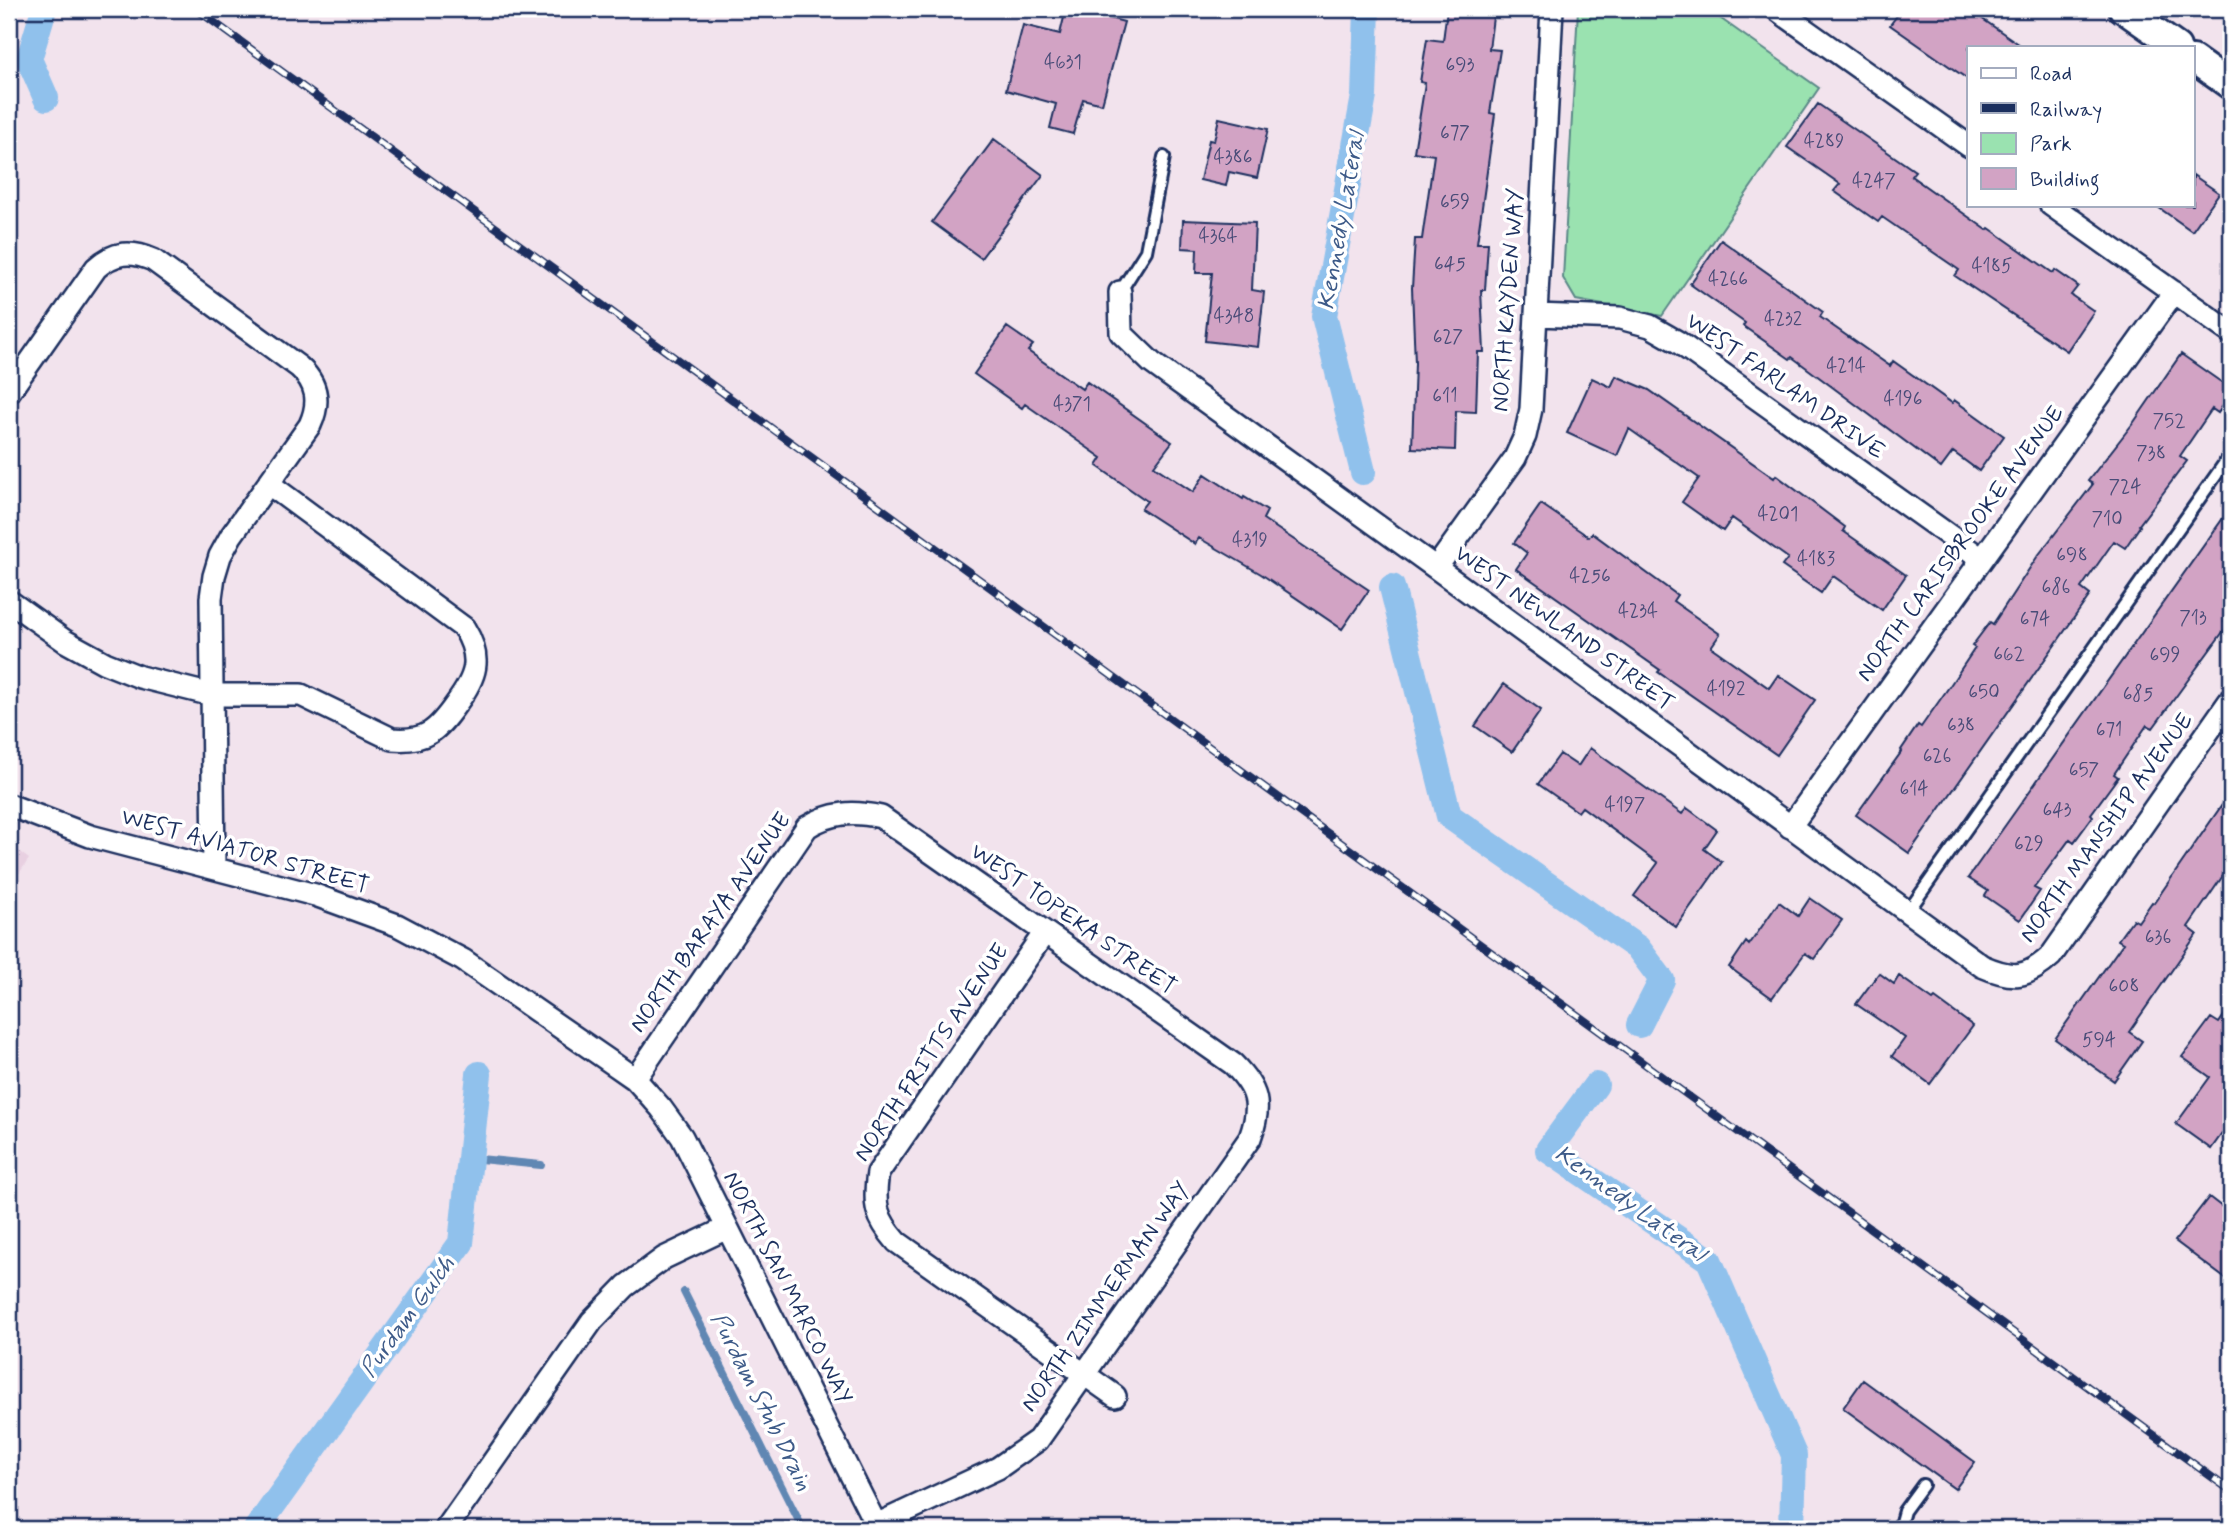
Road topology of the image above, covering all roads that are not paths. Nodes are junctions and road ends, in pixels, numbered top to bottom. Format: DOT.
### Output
graph roads {
  1 [pos="1552,9"];
  2 [pos="1776,9"];
  3 [pos="2123,9"];
  4 [pos="1806,17"];
  5 [pos="2176,46"];
  6 [pos="2194,60"];
  7 [pos="2231,86"];
  8 [pos="1967,144"];
  9 [pos="1164,157"];
  10 [pos="2052,206"];
  11 [pos="1120,292"];
  12 [pos="2174,292"];
  13 [pos="1536,315"];
  14 [pos="2231,333"];
  15 [pos="9,392"];
  16 [pos="2231,454"];
  17 [pos="269,484"];
  18 [pos="1982,559"];
  19 [pos="1437,568"];
  20 [pos="9,601"];
  21 [pos="212,695"];
  22 [pos="2231,699"];
  23 [pos="9,805"];
  24 [pos="842,813"];
  25 [pos="1790,827"];
  26 [pos="214,868"];
  27 [pos="1907,912"];
  28 [pos="1045,932"];
  29 [pos="2018,976"];
  30 [pos="635,1079"];
  31 [pos="1256,1098"];
  32 [pos="727,1228"];
  33 [pos="1084,1374"];
  34 [pos="1115,1396"];
  35 [pos="1923,1485"];
  36 [pos="877,1527"];
  37 [pos="446,1529"];
  38 [pos="1899,1529"];
  1 -- 13 [label="street, NORTH KAYDEN WAY"];
  2 -- 4 [label="street"];
  3 -- 5 [label="street"];
  4 -- 8 [label="street"];
  6 -- 7 [label="street"];
  9 -- 11 [label="lane"];
  10 -- 12 [label="street"];
  11 -- 19 [label="street, WEST NEWLAND STREET"];
  12 -- 14 [label="street"];
  12 -- 18 [label="street, NORTH CARISBROOKE AVENUE"];
  13 -- 18 [label="street, WEST FARLAM DRIVE"];
  13 -- 19 [label="street, NORTH KAYDEN WAY"];
  15 -- 17 [label="street"];
  16 -- 27 [label="lane"];
  17 -- 21 [label="street"];
  17 -- 21 [label="street"];
  18 -- 25 [label="street, NORTH CARISBROOKE AVENUE"];
  19 -- 25 [label="street, WEST NEWLAND STREET"];
  20 -- 21 [label="street"];
  21 -- 26 [label="street"];
  22 -- 29 [label="street, NORTH MANSHIP AVENUE"];
  23 -- 26 [label="street, WEST AVIATOR STREET"];
  24 -- 28 [label="street, WEST TOPEKA STREET"];
  24 -- 30 [label="street, NORTH BARAYA AVENUE"];
  25 -- 27 [label="street, WEST NEWLAND STREET"];
  26 -- 30 [label="street, WEST AVIATOR STREET"];
  27 -- 29 [label="street, WEST NEWLAND STREET"];
  28 -- 31 [label="street, WEST TOPEKA STREET"];
  28 -- 33 [label="street, NORTH FRITTS AVENUE"];
  30 -- 32 [label="street, NORTH SAN MARCO WAY"];
  31 -- 33 [label="street, NORTH ZIMMERMAN WAY"];
  32 -- 36 [label="street, NORTH SAN MARCO WAY"];
  32 -- 37 [label="street"];
  33 -- 34 [label="street"];
  33 -- 36 [label="street, NORTH ZIMMERMAN WAY"];
  35 -- 38 [label="lane"];
}
